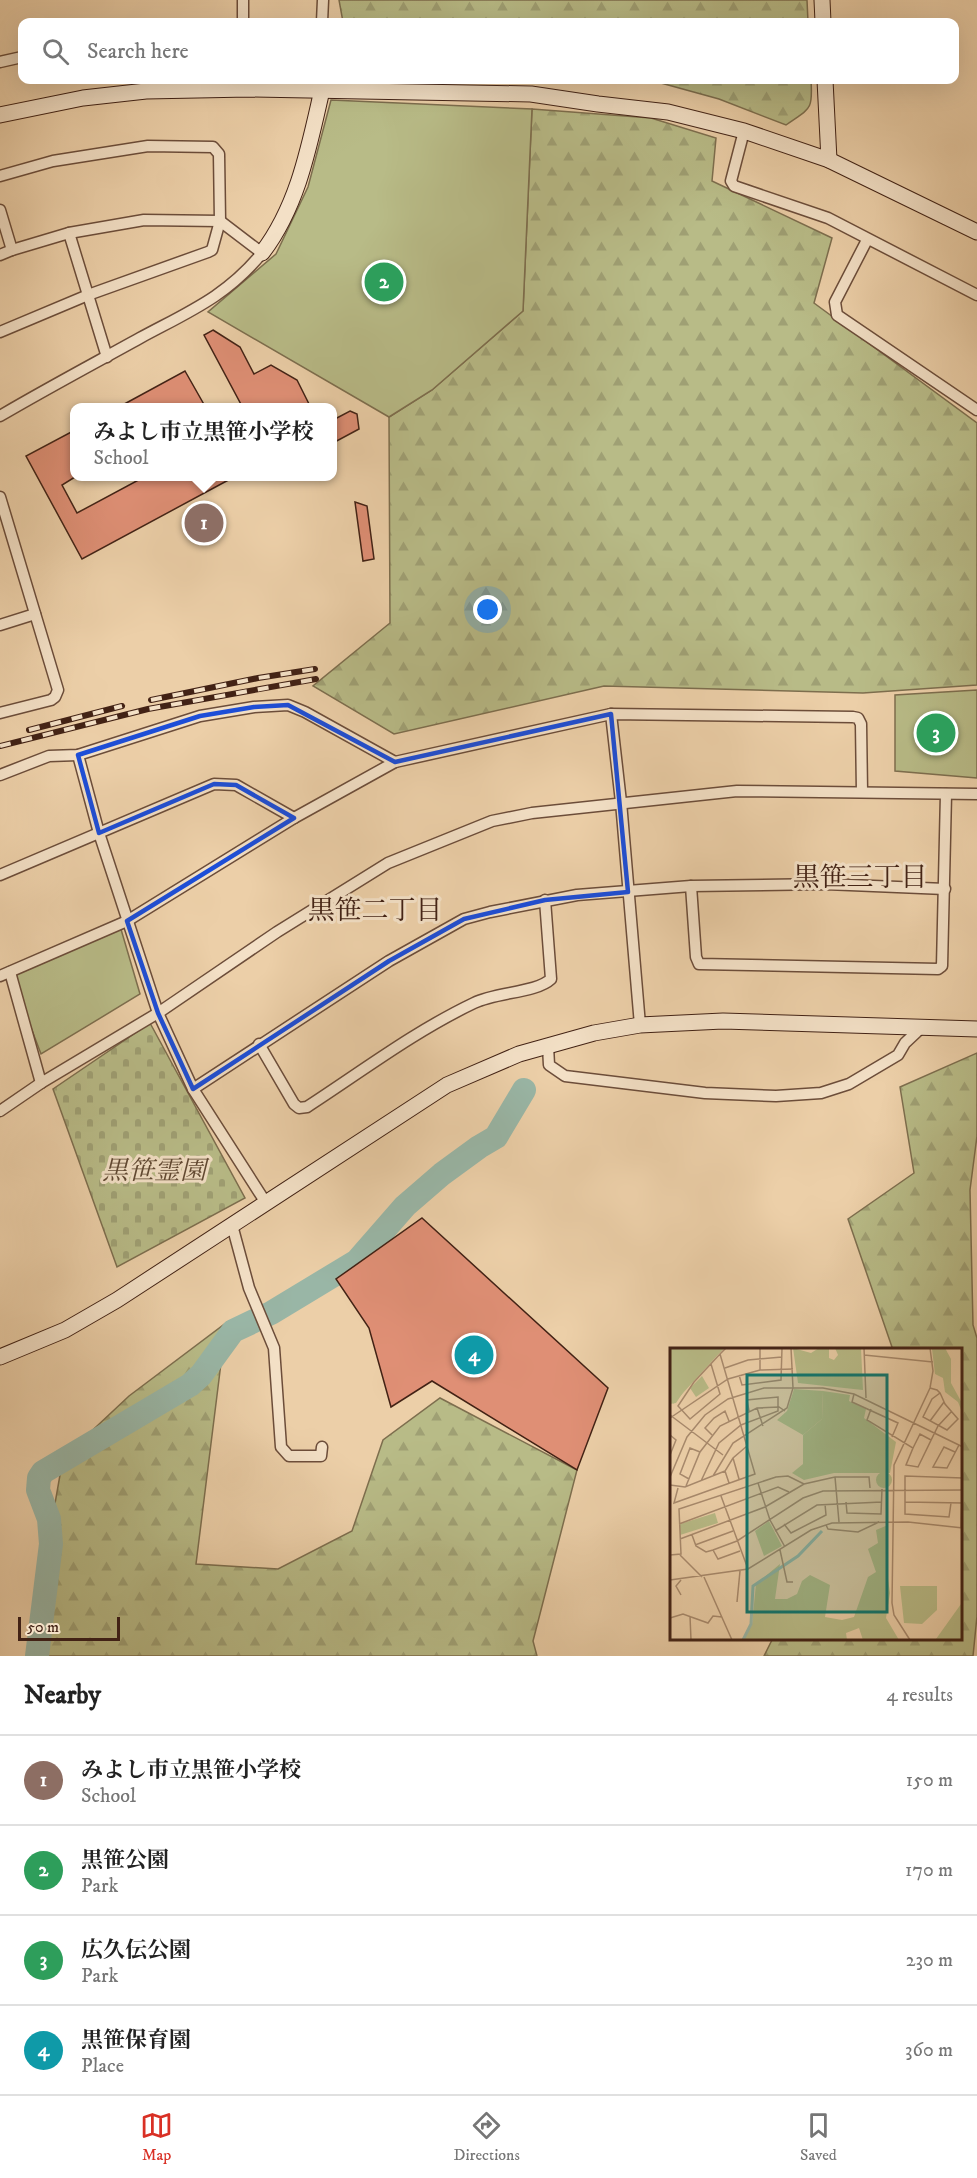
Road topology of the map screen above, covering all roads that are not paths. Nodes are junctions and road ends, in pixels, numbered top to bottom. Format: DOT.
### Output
graph roads {
  1 [pos="243,0"];
  2 [pos="323,0"];
  3 [pos="822,0"];
  4 [pos="243,18"];
  5 [pos="322,18"];
  6 [pos="823,18"];
  7 [pos="18,58"];
  8 [pos="0,62"];
  9 [pos="825,84"];
  10 [pos="322,85"];
  11 [pos="0,115"];
  12 [pos="744,131"];
  13 [pos="829,160"];
  14 [pos="0,176"];
  15 [pos="0,210"];
  16 [pos="220,221"];
  17 [pos="977,232"];
  18 [pos="69,233"];
  19 [pos="867,240"];
  20 [pos="12,250"];
  21 [pos="262,253"];
  22 [pos="0,255"];
  23 [pos="88,295"];
  24 [pos="977,295"];
  25 [pos="0,332"];
  26 [pos="107,357"];
  27 [pos="977,410"];
  28 [pos="0,416"];
  29 [pos="0,497"];
  30 [pos="35,614"];
  31 [pos="0,624"];
  32 [pos="0,712"];
  33 [pos="611,714"];
  34 [pos="78,754"];
  35 [pos="395,762"];
  36 [pos="0,775"];
  37 [pos="862,792"];
  38 [pos="946,794"];
  39 [pos="977,794"];
  40 [pos="621,802"];
  41 [pos="294,819"];
  42 [pos="99,832"];
  43 [pos="0,875"];
  44 [pos="691,886"];
  45 [pos="945,889"];
  46 [pos="628,892"];
  47 [pos="545,900"];
  48 [pos="127,921"];
  49 [pos="5,974"];
  50 [pos="158,1013"];
  51 [pos="640,1025"];
  52 [pos="922,1027"];
  53 [pos="977,1029"];
  54 [pos="259,1044"];
  55 [pos="548,1046"];
  56 [pos="41,1083"];
  57 [pos="193,1089"];
  58 [pos="0,1111"];
  59 [pos="266,1203"];
  60 [pos="232,1226"];
  61 [pos="1,1353"];
  62 [pos="322,1447"];
  1 -- 4 [label="street"];
  2 -- 5 [label="street"];
  3 -- 6 [label="street"];
  7 -- 8 [label="street"];
  9 -- 13 [label="street"];
  10 -- 11 [label="street"];
  10 -- 12 [label="street"];
  10 -- 21 [label="street"];
  12 -- 13 [label="street"];
  12 -- 19 [label="street"];
  13 -- 17 [label="street"];
  14 -- 16 [label="street"];
  15 -- 20 [label="street"];
  16 -- 18 [label="street"];
  16 -- 21 [label="street"];
  16 -- 23 [label="street"];
  18 -- 20 [label="street"];
  18 -- 23 [label="street"];
  19 -- 24 [label="street"];
  19 -- 27 [label="street"];
  20 -- 22 [label="street"];
  21 -- 26 [label="street"];
  23 -- 25 [label="street"];
  23 -- 26 [label="street"];
  26 -- 28 [label="street"];
  29 -- 30 [label="street"];
  30 -- 31 [label="street"];
  30 -- 32 [label="street"];
  33 -- 35 [label="street"];
  33 -- 37 [label="street"];
  33 -- 40 [label="street"];
  34 -- 35 [label="street"];
  34 -- 36 [label="street"];
  34 -- 42 [label="street"];
  35 -- 41 [label="street"];
  37 -- 38 [label="street"];
  37 -- 40 [label="street"];
  38 -- 39 [label="street"];
  38 -- 45 [label="street"];
  40 -- 46 [label="street"];
  40 -- 50 [label="street"];
  41 -- 42 [label="street"];
  41 -- 48 [label="street"];
  42 -- 43 [label="street"];
  42 -- 48 [label="street"];
  44 -- 45 [label="street"];
  44 -- 45 [label="street"];
  44 -- 46 [label="street"];
  46 -- 47 [label="street"];
  46 -- 51 [label="street"];
  47 -- 54 [label="street"];
  47 -- 54 [label="street"];
  48 -- 49 [label="street"];
  48 -- 50 [label="street"];
  49 -- 56 [label="street"];
  50 -- 56 [label="street"];
  50 -- 57 [label="street"];
  51 -- 52 [label="street"];
  51 -- 55 [label="street"];
  52 -- 53 [label="street"];
  52 -- 55 [label="street"];
  54 -- 57 [label="street"];
  55 -- 59 [label="street"];
  56 -- 58 [label="street"];
  57 -- 59 [label="street"];
  59 -- 60 [label="street"];
  60 -- 61 [label="street"];
  60 -- 62 [label="street"];
}
